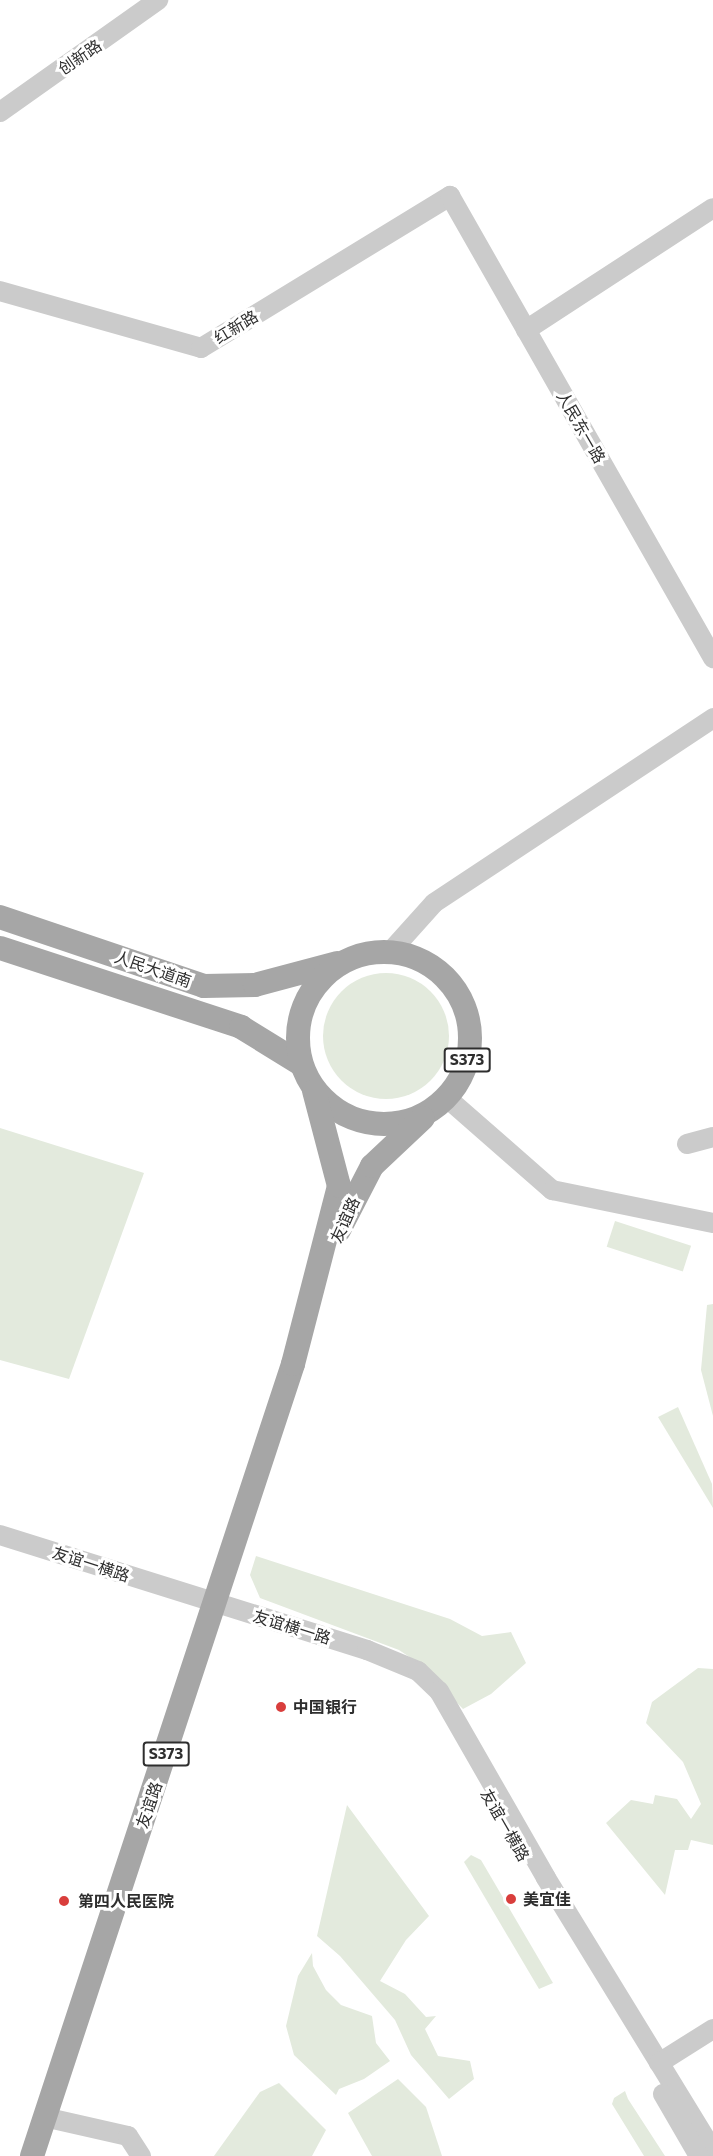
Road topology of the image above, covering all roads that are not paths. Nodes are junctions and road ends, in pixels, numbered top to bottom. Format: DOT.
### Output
graph roads {
  1 [pos="158,0"];
  2 [pos="0,112"];
  3 [pos="450,196"];
  4 [pos="713,208"];
  5 [pos="0,291"];
  6 [pos="526,330"];
  7 [pos="713,658"];
  8 [pos="713,718"];
  9 [pos="0,917"];
  10 [pos="0,948"];
  11 [pos="391,951"];
  12 [pos="345,960"];
  13 [pos="301,1064"];
  14 [pos="314,1091"];
  15 [pos="438,1105"];
  16 [pos="713,1137"];
  17 [pos="687,1144"];
  18 [pos="680,1218"];
  19 [pos="713,1223"];
  20 [pos="713,1234"];
  21 [pos="297,1352"];
  22 [pos="0,1535"];
  23 [pos="215,1608"];
  24 [pos="367,1650"];
  25 [pos="713,2030"];
  26 [pos="659,2063"];
  27 [pos="44,2117"];
  28 [pos="713,2151"];
  29 [pos="32,2156"];
  30 [pos="141,2156"];
  31 [pos="699,2156"];
  1 -- 2 [label="street, 创新路"];
  3 -- 5 [label="street, 红新路"];
  3 -- 6 [label="street, 人民东一路"];
  4 -- 6 [label="street"];
  6 -- 7 [label="street, 人民东一路"];
  8 -- 11 [label="street"];
  9 -- 12 [label="main road, 人民大道南 / S373"];
  10 -- 13 [label="main road, 人民大道南"];
  11 -- 12 [label="main road, S373"];
  11 -- 15 [label="main road, S373"];
  12 -- 13 [label="main road, S373"];
  13 -- 14 [label="main road, S373"];
  14 -- 15 [label="main road, S373"];
  14 -- 21 [label="main road, 友谊路 / S373"];
  15 -- 18 [label="street"];
  15 -- 21 [label="main road, 友谊路 / S373"];
  16 -- 17 [label="street"];
  18 -- 19 [label="street"];
  18 -- 20 [label="street"];
  21 -- 23 [label="main road, 友谊路 / S373"];
  22 -- 23 [label="street, 友谊一横路"];
  23 -- 24 [label="street, 友谊横一路"];
  23 -- 27 [label="main road, 友谊路 / S373"];
  23 -- 31 [label="street, 友谊一横路"];
  24 -- 26 [label="street, 友谊一横路"];
  25 -- 26 [label="street"];
  26 -- 28 [label="street, 友谊一横路"];
  27 -- 29 [label="main road, 友谊路 / S373"];
  27 -- 30 [label="street"];
}
